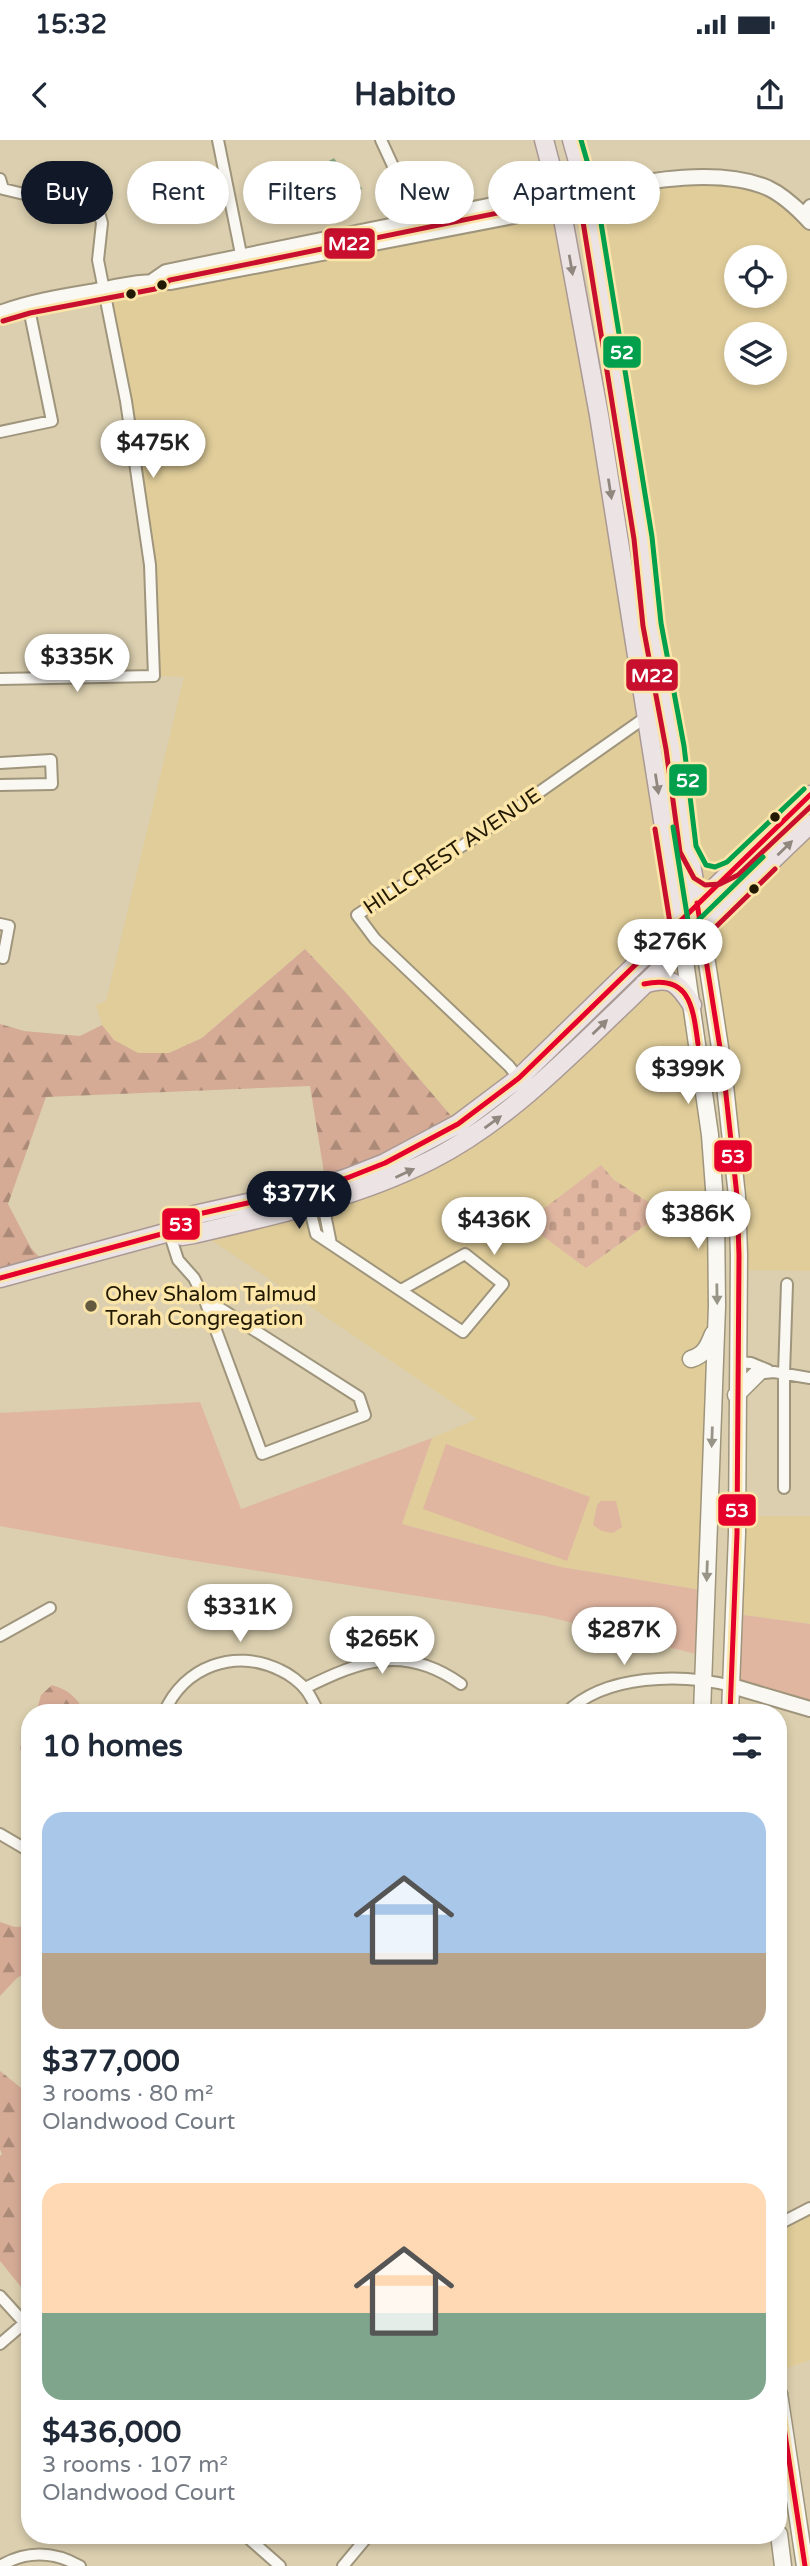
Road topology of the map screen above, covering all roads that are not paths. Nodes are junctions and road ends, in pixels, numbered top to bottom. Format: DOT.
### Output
graph roads {
  1 [pos="218,140"];
  2 [pos="381,140"];
  3 [pos="544,140"];
  4 [pos="572,140"];
  5 [pos="391,161"];
  6 [pos="550,161"];
  7 [pos="578,161"];
  8 [pos="0,179"];
  9 [pos="660,182"];
  10 [pos="807,214"];
  11 [pos="488,220"];
  12 [pos="402,224"];
  13 [pos="564,224"];
  14 [pos="592,224"];
  15 [pos="243,263"];
  16 [pos="104,289"];
  17 [pos="28,304"];
  18 [pos="0,313"];
  19 [pos="0,432"];
  20 [pos="0,679"];
  21 [pos="646,717"];
  22 [pos="0,763"];
  23 [pos="0,785"];
  24 [pos="810,795"];
  25 [pos="810,824"];
  26 [pos="688,849"];
  27 [pos="732,869"];
  28 [pos="697,904"];
  29 [pos="680,922"];
  30 [pos="0,924"];
  31 [pos="702,930"];
  32 [pos="683,947"];
  33 [pos="0,957"];
  34 [pos="645,984"];
  35 [pos="692,1005"];
  36 [pos="524,1086"];
  37 [pos="314,1197"];
  38 [pos="169,1232"];
  39 [pos="0,1278"];
  40 [pos="787,1284"];
  41 [pos="401,1290"];
  42 [pos="204,1298"];
  43 [pos="716,1325"];
  44 [pos="691,1360"];
  45 [pos="737,1367"];
  46 [pos="772,1373"];
  47 [pos="810,1378"];
  48 [pos="736,1395"];
  49 [pos="784,1488"];
  50 [pos="50,1608"];
  51 [pos="0,1636"];
  52 [pos="703,1679"];
  53 [pos="461,1684"];
  54 [pos="732,1686"];
  55 [pos="305,1688"];
  56 [pos="168,1704"];
  57 [pos="314,1704"];
  58 [pos="580,1704"];
  59 [pos="702,1704"];
  60 [pos="731,1704"];
  61 [pos="810,1709"];
  62 [pos="0,1834"];
  63 [pos="21,1846"];
  64 [pos="810,2208"];
  65 [pos="787,2220"];
  66 [pos="0,2295"];
  67 [pos="21,2316"];
  68 [pos="21,2328"];
  69 [pos="0,2344"];
  70 [pos="787,2447"];
  71 [pos="255,2544"];
  72 [pos="361,2544"];
  73 [pos="780,2544"];
  74 [pos="0,2566"];
  75 [pos="80,2566"];
  76 [pos="280,2566"];
  77 [pos="343,2566"];
  78 [pos="783,2566"];
  79 [pos="805,2566"];
  1 -- 15 [label="street"];
  2 -- 5 [label="street"];
  3 -- 6 [label="main road"];
  4 -- 7 [label="main road"];
  8 -- 16 [label="street"];
  9 -- 10 [label="street"];
  11 -- 15 [label="street"];
  12 -- 15 [label="street"];
  13 -- 21 [label="main road, one-way"];
  14 -- 26 [label="main road"];
  15 -- 16 [label="street"];
  16 -- 17 [label="street"];
  16 -- 20 [label="street"];
  17 -- 18 [label="street"];
  17 -- 19 [label="street"];
  21 -- 29 [label="main road, one-way"];
  21 -- 36 [label="street, HILLCREST AVENUE"];
  22 -- 23 [label="street"];
  24 -- 27 [label="main road"];
  31 -- 25 [label="main road, one-way"];
  26 -- 27 [label="main road"];
  26 -- 28 [label="main road"];
  27 -- 28 [label="main road"];
  28 -- 29 [label="main road"];
  28 -- 31 [label="main road"];
  29 -- 32 [label="main road"];
  29 -- 36 [label="main road"];
  30 -- 33 [label="street"];
  31 -- 32 [label="main road"];
  31 -- 45 [label="main road"];
  32 -- 34 [label="main road"];
  32 -- 35 [label="main road"];
  34 -- 35 [label="main road"];
  36 -- 34 [label="main road, one-way"];
  35 -- 43 [label="main road, one-way"];
  36 -- 37 [label="main road"];
  37 -- 36 [label="main road, one-way"];
  37 -- 38 [label="main road"];
  37 -- 41 [label="street"];
  38 -- 39 [label="main road"];
  38 -- 42 [label="street"];
  40 -- 46 [label="street"];
  41 -- 41 [label="street"];
  42 -- 42 [label="street"];
  43 -- 44 [label="main road"];
  43 -- 52 [label="main road, one-way"];
  45 -- 46 [label="street"];
  45 -- 48 [label="main road"];
  46 -- 47 [label="street"];
  46 -- 48 [label="main road"];
  46 -- 49 [label="street"];
  48 -- 54 [label="main road"];
  50 -- 51 [label="street"];
  52 -- 54 [label="street"];
  52 -- 58 [label="street"];
  52 -- 59 [label="main road"];
  53 -- 55 [label="street"];
  54 -- 60 [label="main road"];
  54 -- 61 [label="street"];
  55 -- 56 [label="street"];
  55 -- 57 [label="street"];
  62 -- 63 [label="street"];
  64 -- 65 [label="street"];
  66 -- 67 [label="street"];
  68 -- 69 [label="street"];
  70 -- 79 [label="main road"];
  71 -- 76 [label="street"];
  72 -- 77 [label="street"];
  73 -- 78 [label="main road"];
  74 -- 75 [label="street"];
}
